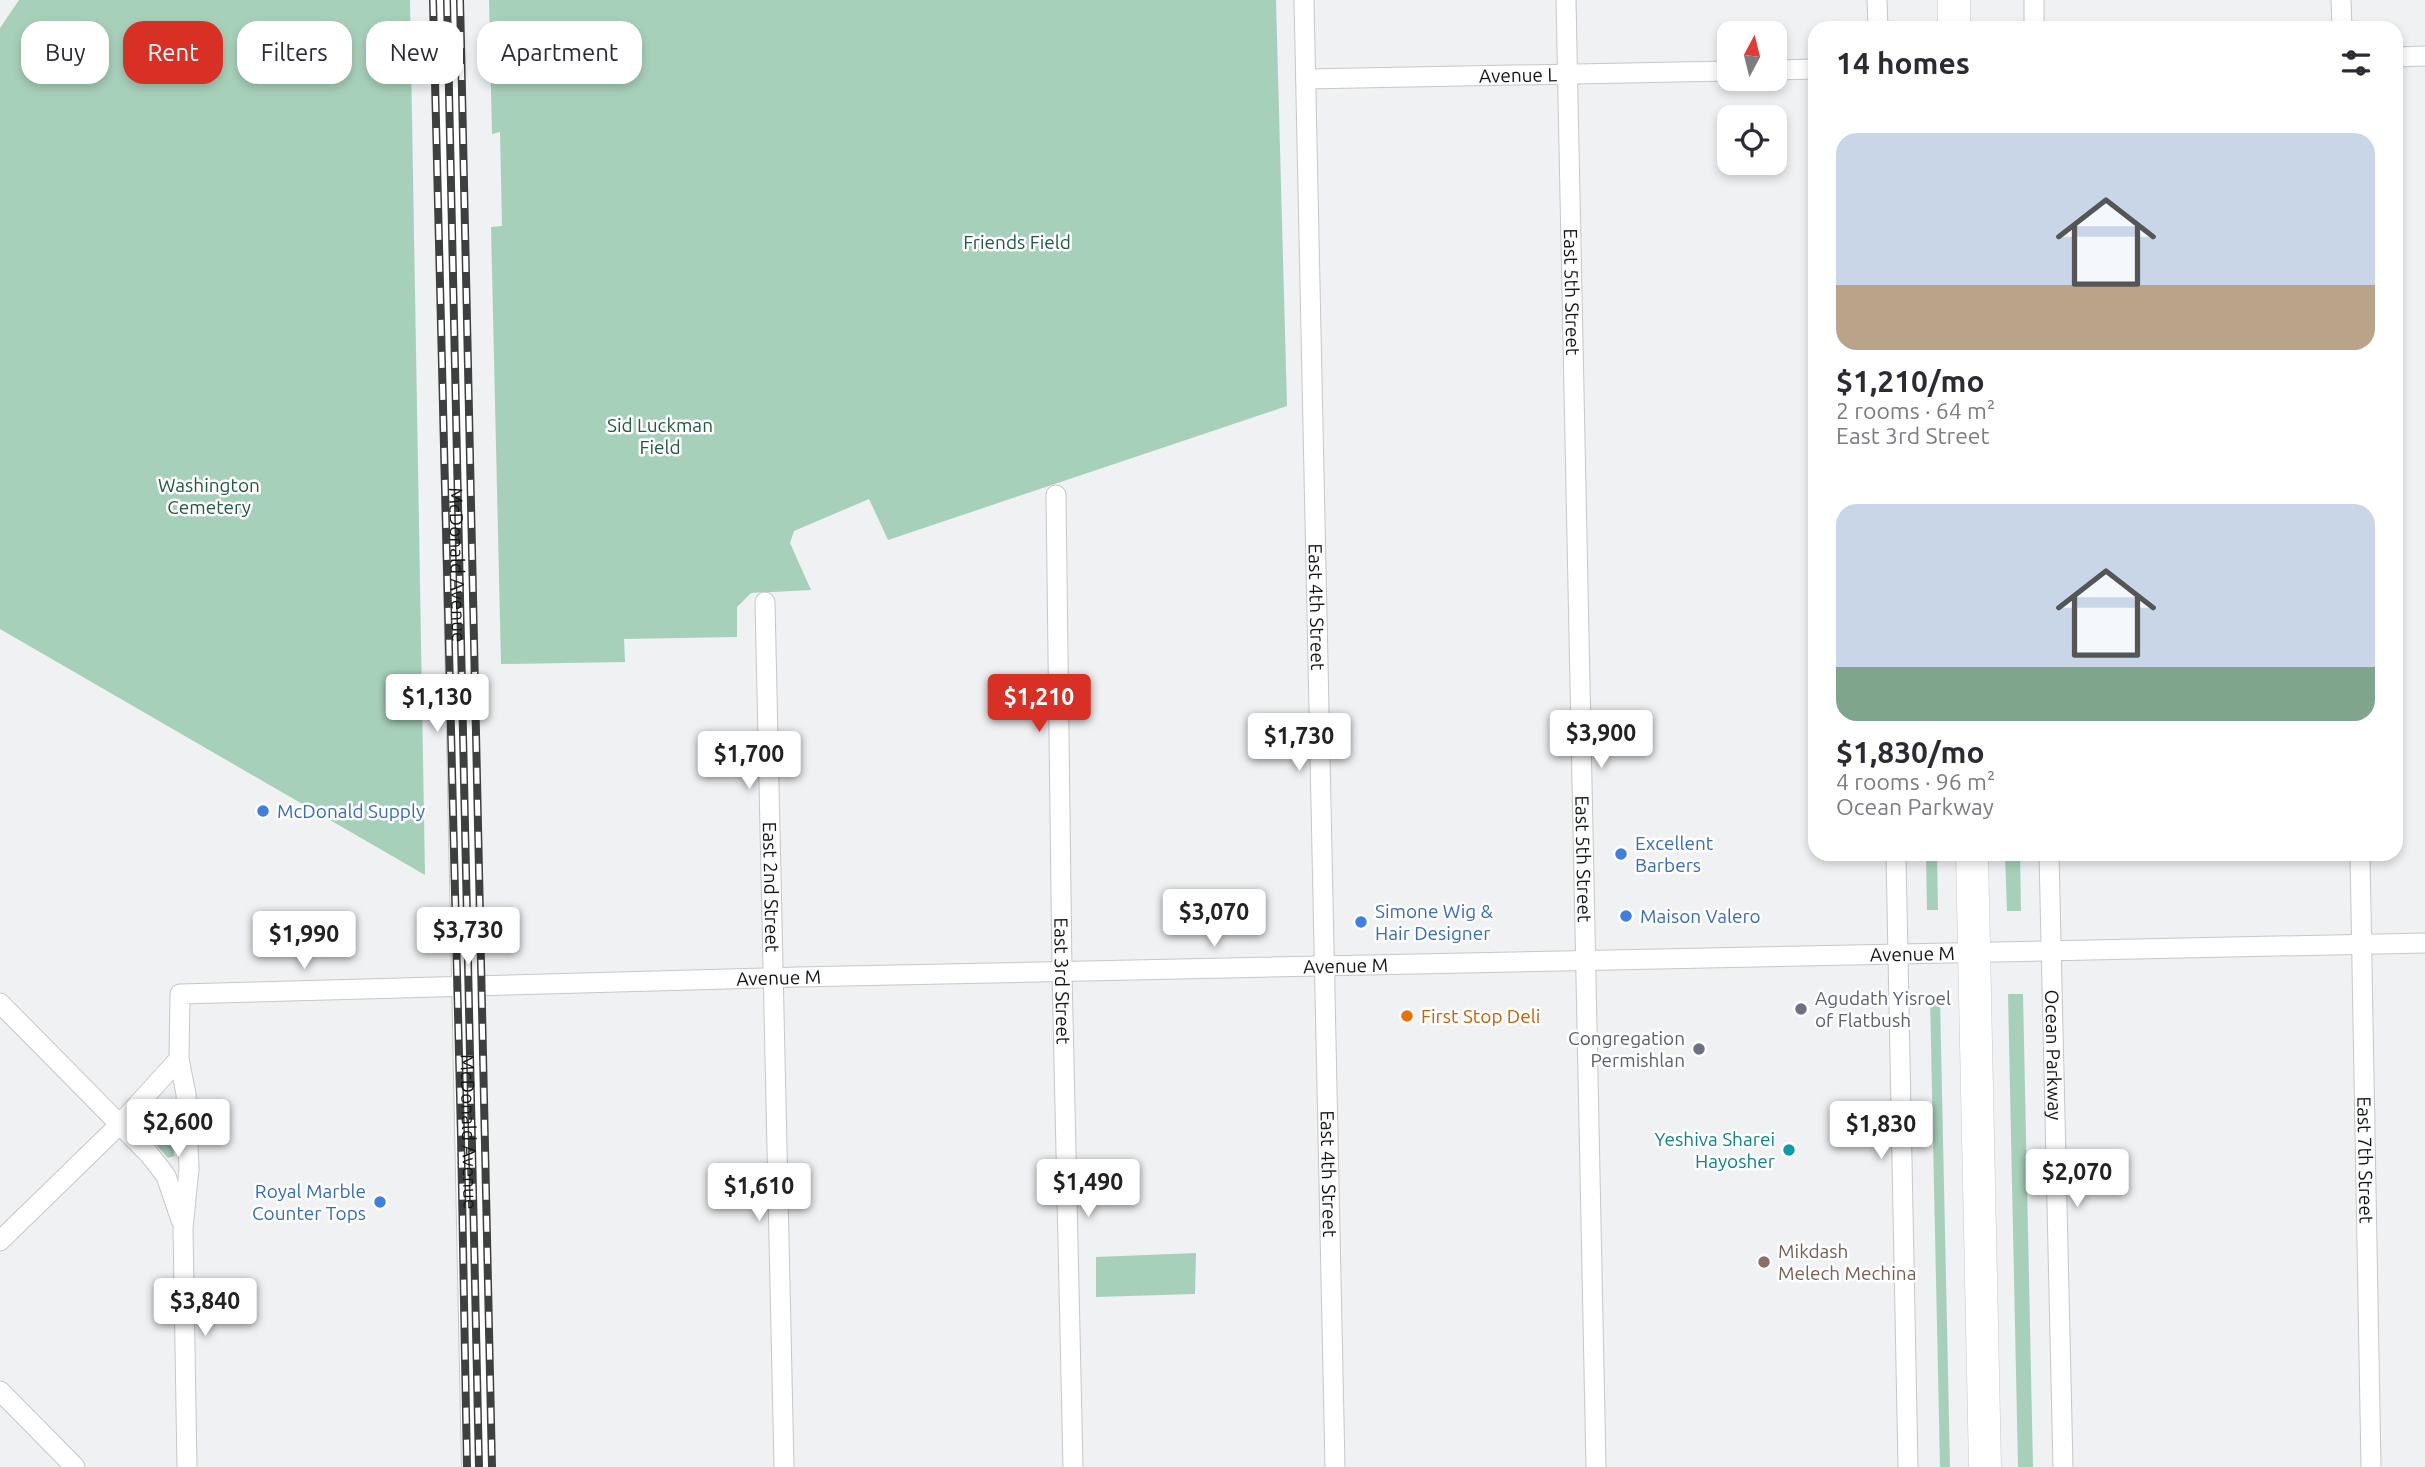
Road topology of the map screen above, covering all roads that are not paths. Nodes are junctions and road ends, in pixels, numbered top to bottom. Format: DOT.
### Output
graph roads {
  1 [pos="446,0"];
  2 [pos="1304,0"];
  3 [pos="1566,0"];
  4 [pos="1877,0"];
  5 [pos="1954,0"];
  6 [pos="2034,0"];
  7 [pos="2341,0"];
  8 [pos="1878,21"];
  9 [pos="1954,21"];
  10 [pos="2034,21"];
  11 [pos="2342,21"];
  12 [pos="2403,57"];
  13 [pos="2425,57"];
  14 [pos="1808,69"];
  15 [pos="1787,70"];
  16 [pos="1717,71"];
  17 [pos="1568,74"];
  18 [pos="1306,79"];
  19 [pos="1056,495"];
  20 [pos="765,602"];
  21 [pos="1895,861"];
  22 [pos="1972,861"];
  23 [pos="2049,861"];
  24 [pos="2360,861"];
  25 [pos="2425,943"];
  26 [pos="2362,945"];
  27 [pos="2051,951"];
  28 [pos="1974,953"];
  29 [pos="1898,955"];
  30 [pos="1584,960"];
  31 [pos="1324,967"];
  32 [pos="1062,972"];
  33 [pos="774,978"];
  34 [pos="467,987"];
  35 [pos="0,1003"];
  36 [pos="179,1059"];
  37 [pos="119,1125"];
  38 [pos="183,1228"];
  39 [pos="0,1241"];
  40 [pos="0,1391"];
  41 [pos="75,1467"];
  42 [pos="187,1467"];
  43 [pos="476,1467"];
  44 [pos="785,1467"];
  45 [pos="1073,1467"];
  46 [pos="1335,1467"];
  47 [pos="1596,1467"];
  48 [pos="1908,1467"];
  49 [pos="1985,1467"];
  50 [pos="2063,1467"];
  51 [pos="2371,1467"];
  1 -- 34 [label="main road, McDonald Avenue"];
  2 -- 18 [label="street, East 4th Street"];
  3 -- 17 [label="street, East 5th Street"];
  4 -- 8 [label="street"];
  5 -- 9 [label="main road"];
  6 -- 10 [label="street"];
  7 -- 11 [label="street"];
  12 -- 13 [label="street"];
  14 -- 15 [label="street"];
  16 -- 17 [label="street, Avenue L"];
  17 -- 18 [label="street, Avenue L"];
  17 -- 30 [label="street, East 5th Street"];
  18 -- 31 [label="street, East 4th Street"];
  19 -- 32 [label="street, East 3rd Street"];
  20 -- 33 [label="street, East 2nd Street"];
  21 -- 29 [label="street"];
  22 -- 28 [label="main road"];
  23 -- 27 [label="street, Ocean Parkway"];
  24 -- 26 [label="street, East 7th Street"];
  25 -- 26 [label="street, Avenue M"];
  26 -- 27 [label="street, Avenue M"];
  26 -- 51 [label="street, East 7th Street"];
  27 -- 28 [label="street, Avenue M"];
  27 -- 50 [label="street, Ocean Parkway"];
  28 -- 29 [label="street, Avenue M"];
  28 -- 49 [label="main road"];
  29 -- 30 [label="street, Avenue M"];
  29 -- 48 [label="street"];
  30 -- 31 [label="street, Avenue M"];
  30 -- 47 [label="street, East 5th Street"];
  31 -- 32 [label="street, Avenue M"];
  31 -- 46 [label="street, East 4th Street"];
  32 -- 33 [label="street, Avenue M"];
  32 -- 45 [label="street, East 3rd Street"];
  33 -- 34 [label="street, Avenue M"];
  33 -- 44 [label="street, East 2nd Street"];
  34 -- 36 [label="street, Avenue M"];
  34 -- 43 [label="main road, McDonald Avenue"];
  35 -- 37 [label="street"];
  36 -- 37 [label="street"];
  36 -- 38 [label="street"];
  37 -- 38 [label="street"];
  37 -- 39 [label="street"];
  38 -- 42 [label="street"];
  40 -- 41 [label="street"];
}
